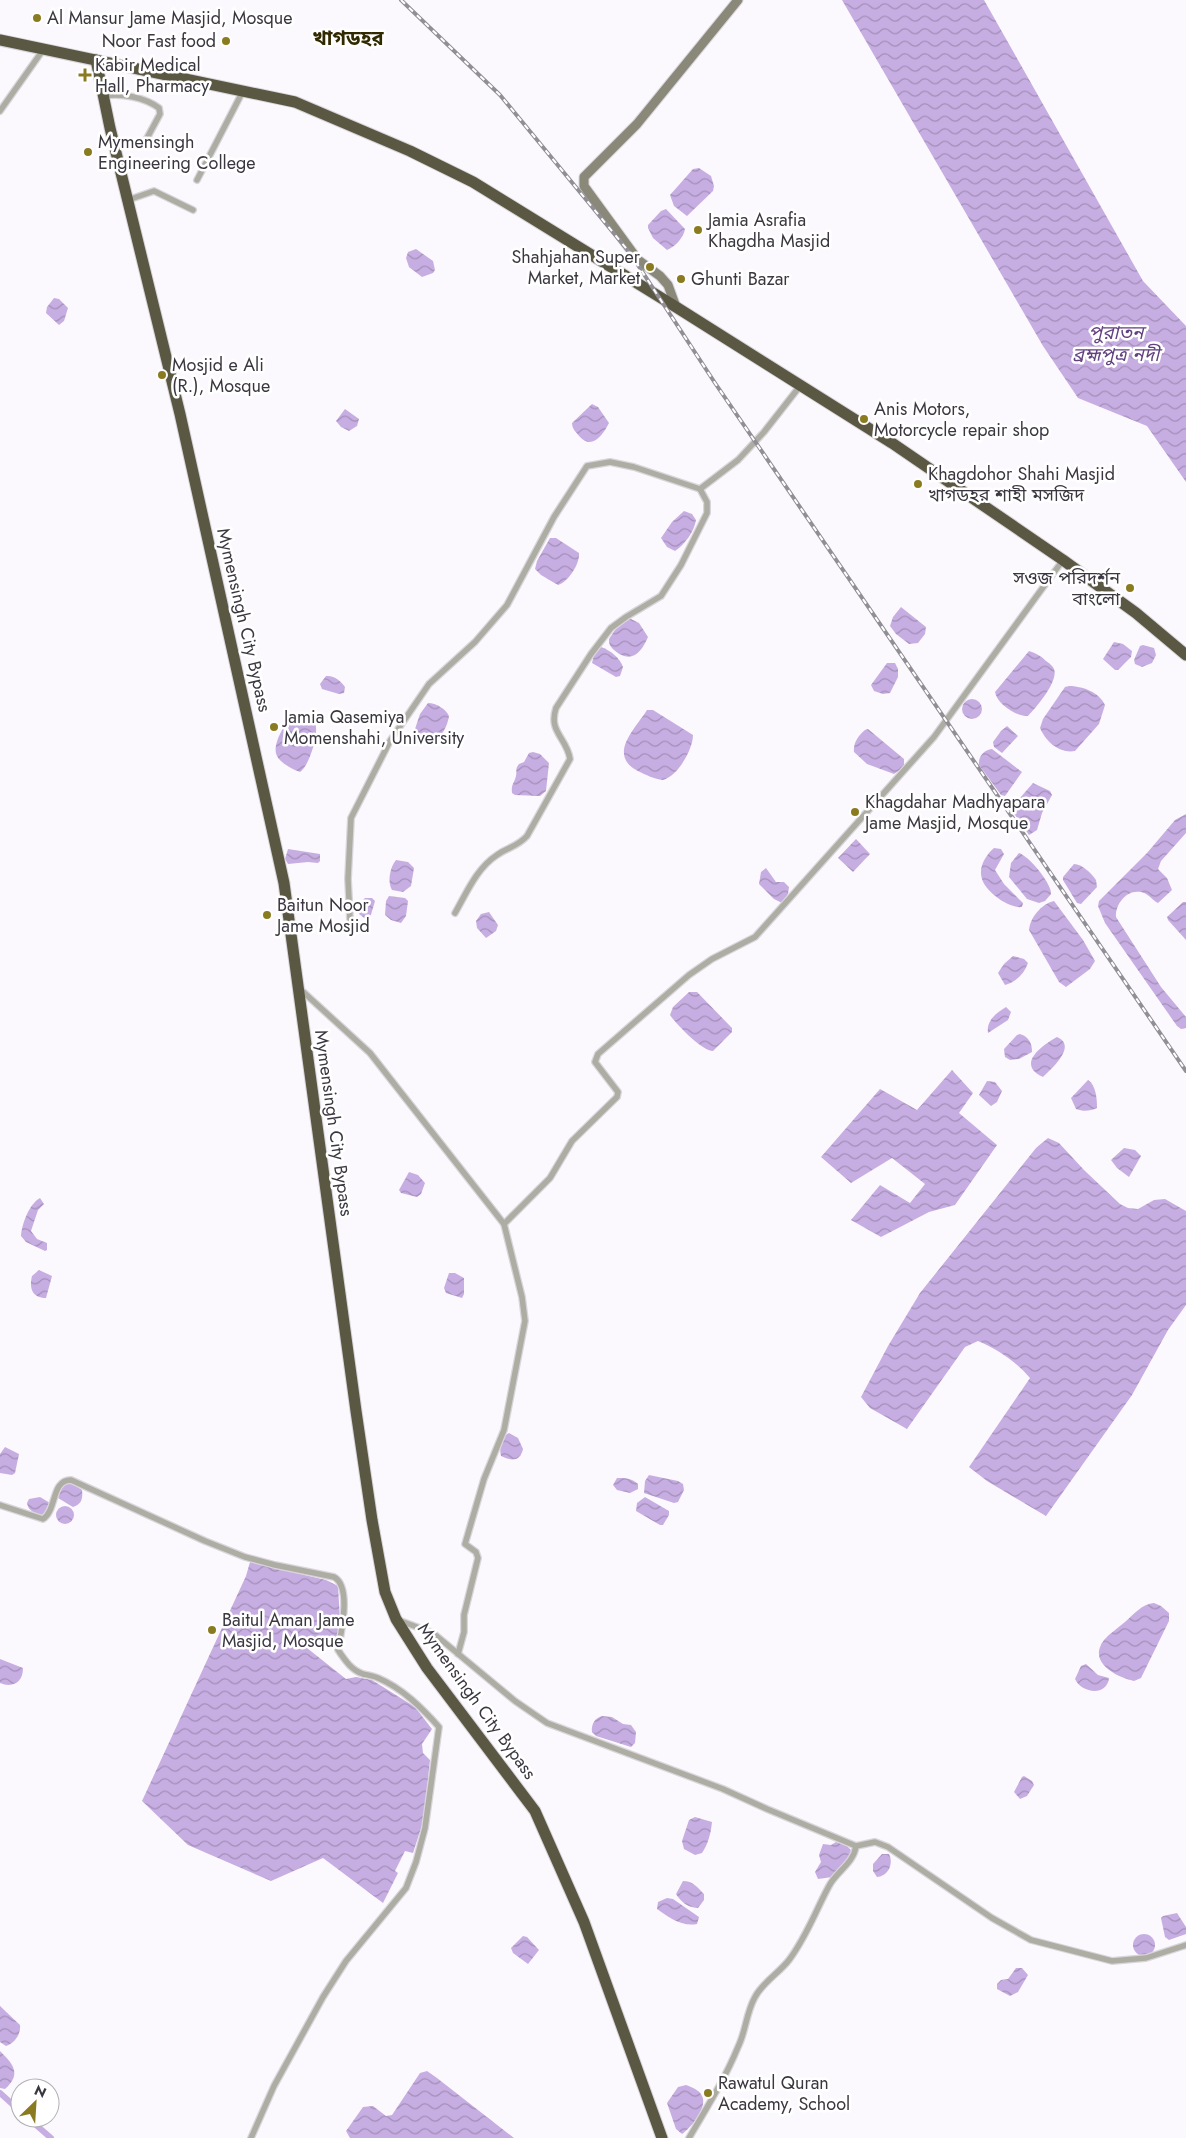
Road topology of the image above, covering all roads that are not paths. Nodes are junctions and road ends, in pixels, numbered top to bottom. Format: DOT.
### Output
graph roads {
  1 [pos="738,0"];
  2 [pos="0,40"];
  3 [pos="44,50"];
  4 [pos="96,60"];
  5 [pos="243,91"];
  6 [pos="103,96"];
  7 [pos="0,111"];
  8 [pos="146,140"];
  9 [pos="197,180"];
  10 [pos="128,200"];
  11 [pos="192,210"];
  12 [pos="676,307"];
  13 [pos="800,386"];
  14 [pos="700,489"];
  15 [pos="1063,560"];
  16 [pos="1186,655"];
  17 [pos="455,913"];
  18 [pos="350,919"];
  19 [pos="298,988"];
  20 [pos="504,1224"];
  21 [pos="0,1505"];
  22 [pos="396,1619"];
  23 [pos="458,1654"];
  24 [pos="856,1846"];
  25 [pos="1186,1945"];
  26 [pos="251,2138"];
  27 [pos="662,2138"];
  28 [pos="689,2138"];
  1 -- 12 [label="street"];
  2 -- 3 [label="highway"];
  3 -- 4 [label="highway"];
  3 -- 7 [label="street"];
  4 -- 5 [label="highway"];
  4 -- 6 [label="highway, Mymensingh City Bypass"];
  5 -- 9 [label="street"];
  5 -- 12 [label="highway"];
  6 -- 8 [label="street"];
  6 -- 10 [label="highway, Mymensingh City Bypass"];
  10 -- 11 [label="street"];
  10 -- 19 [label="highway, Mymensingh City Bypass"];
  12 -- 13 [label="highway"];
  13 -- 14 [label="street"];
  13 -- 15 [label="highway"];
  14 -- 17 [label="street"];
  14 -- 18 [label="street"];
  15 -- 16 [label="highway"];
  15 -- 20 [label="street"];
  19 -- 20 [label="street"];
  19 -- 22 [label="highway, Mymensingh City Bypass"];
  20 -- 23 [label="street"];
  21 -- 26 [label="street"];
  22 -- 23 [label="street"];
  22 -- 27 [label="highway, Mymensingh City Bypass"];
  23 -- 24 [label="street"];
  24 -- 25 [label="street"];
  24 -- 28 [label="street"];
}
